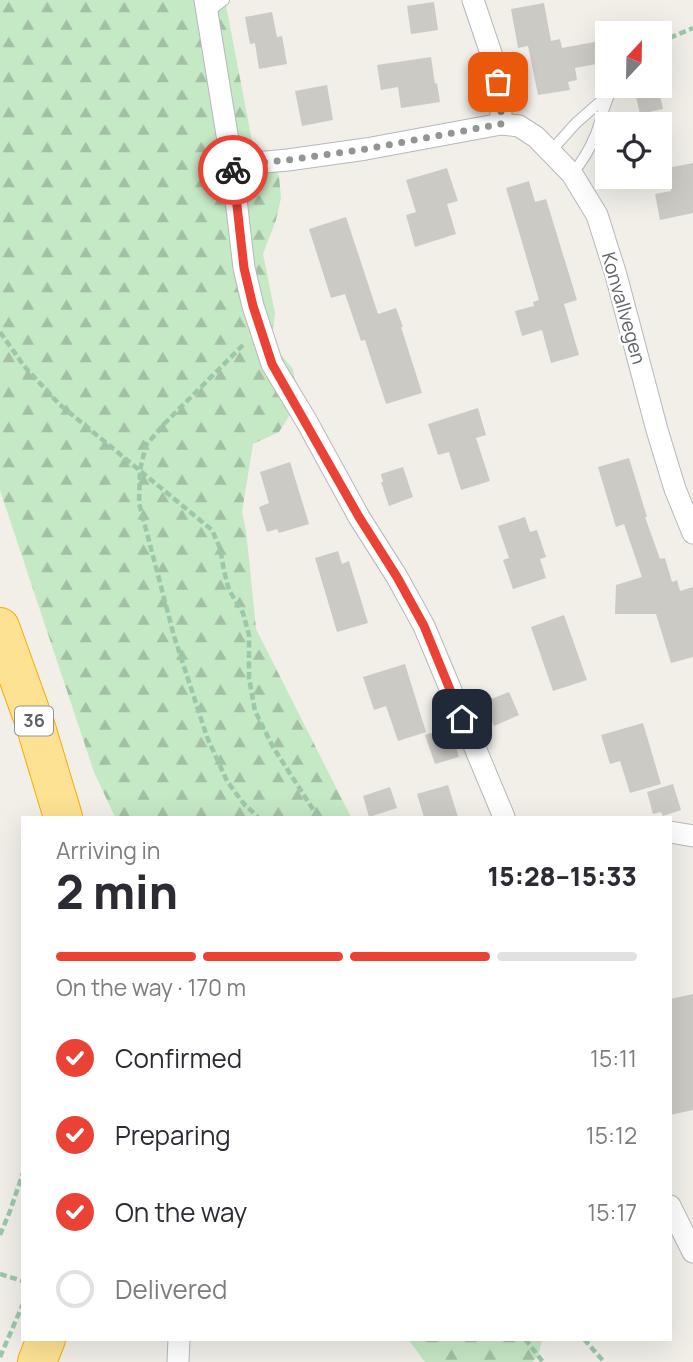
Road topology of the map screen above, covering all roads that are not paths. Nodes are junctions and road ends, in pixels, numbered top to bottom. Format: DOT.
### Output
graph roads {
  1 [pos="224,0"];
  2 [pos="474,0"];
  3 [pos="206,7"];
  4 [pos="603,98"];
  5 [pos="608,98"];
  6 [pos="501,124"];
  7 [pos="550,152"];
  8 [pos="232,165"];
  9 [pos="572,174"];
  10 [pos="693,533"];
  11 [pos="0,627"];
  12 [pos="63,816"];
  13 [pos="504,816"];
  14 [pos="672,832"];
  15 [pos="693,836"];
  16 [pos="672,1210"];
  17 [pos="693,1252"];
  18 [pos="45,1341"];
  19 [pos="179,1341"];
  20 [pos="37,1362"];
  21 [pos="178,1362"];
  1 -- 3 [label="lane"];
  2 -- 6 [label="street"];
  3 -- 8 [label="street"];
  4 -- 7 [label="lane"];
  5 -- 9 [label="lane"];
  6 -- 7 [label="street, Konvallvegen"];
  6 -- 8 [label="street, Konvallvegen"];
  7 -- 9 [label="street, Konvallvegen"];
  8 -- 13 [label="street"];
  9 -- 10 [label="street, Konvallvegen"];
  11 -- 12 [label="highway, 36"];
  14 -- 15 [label="street"];
  16 -- 17 [label="street"];
  18 -- 20 [label="highway"];
  19 -- 21 [label="street"];
}
